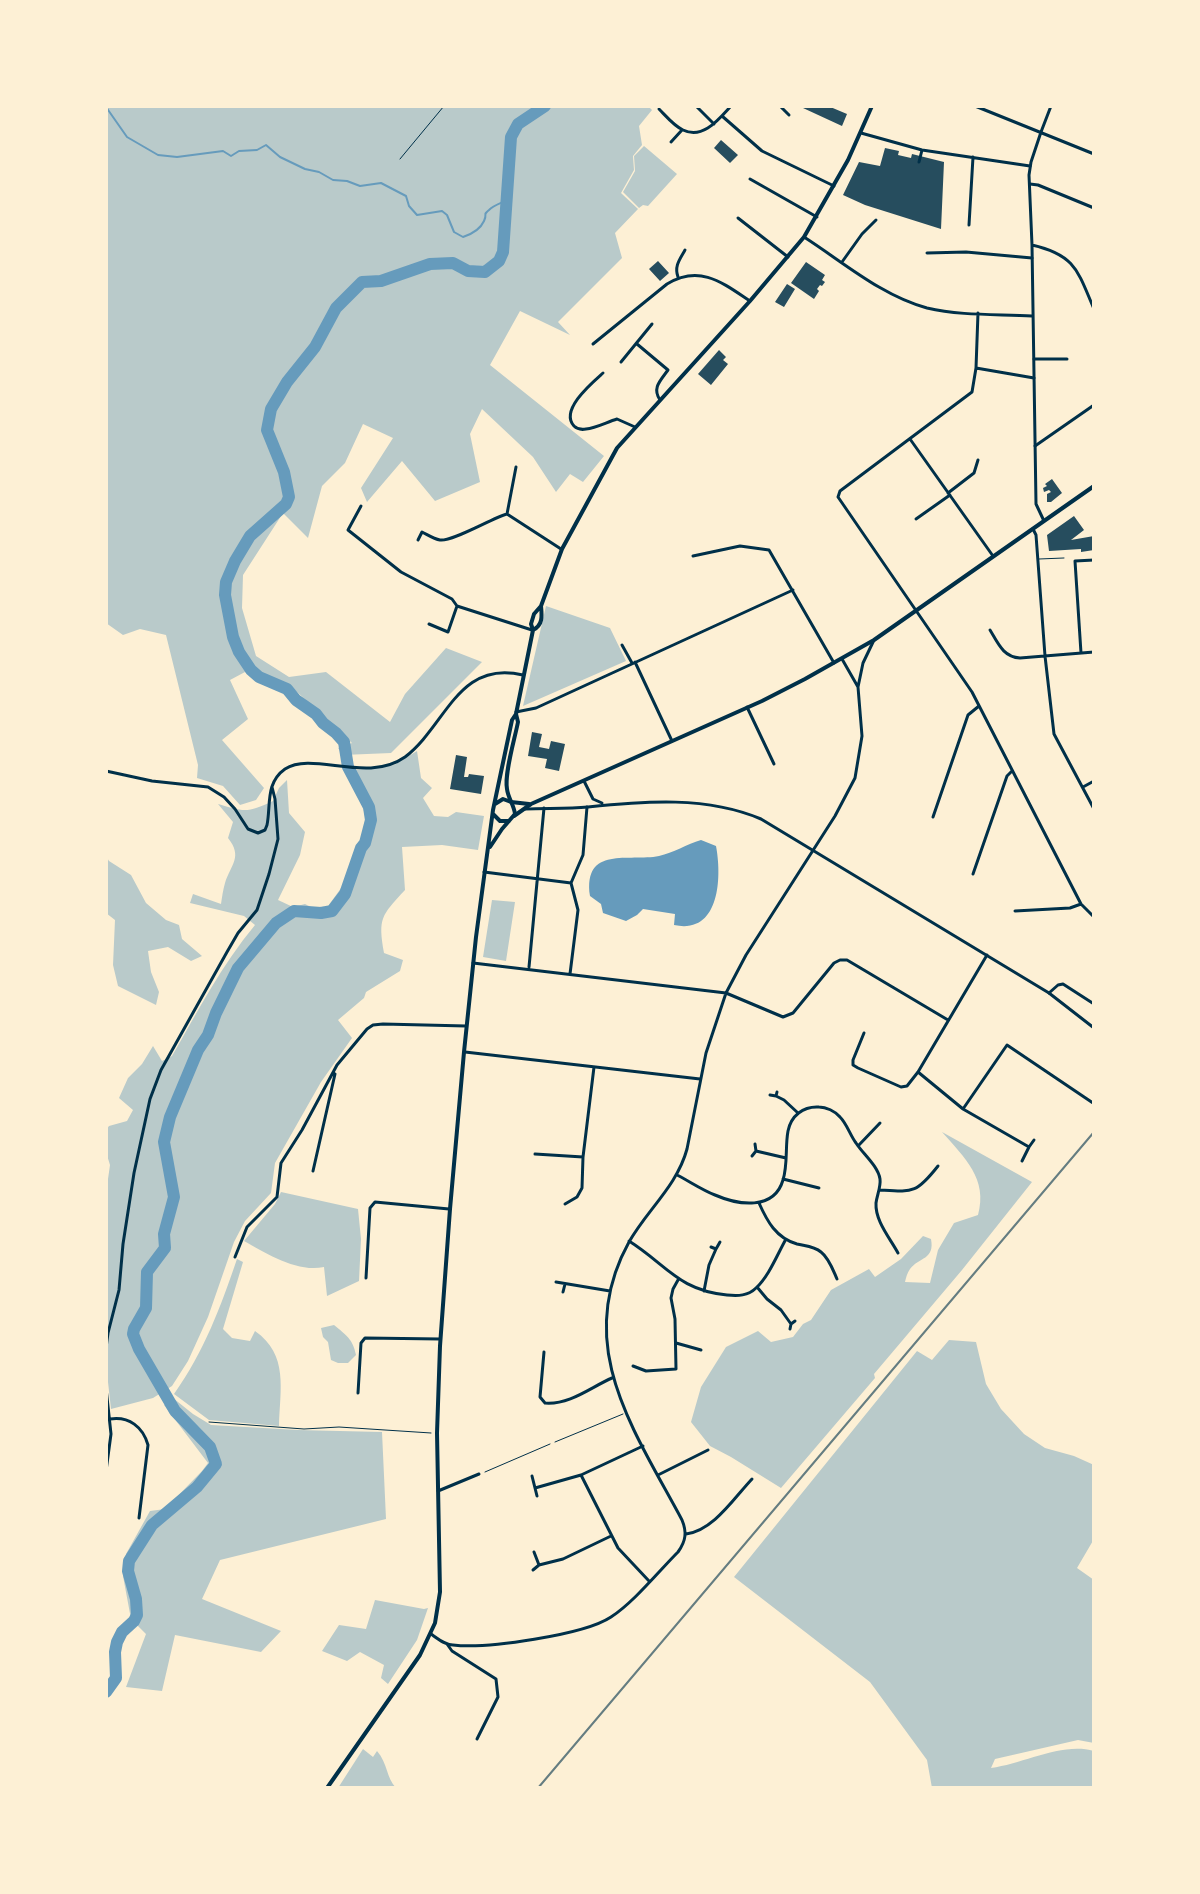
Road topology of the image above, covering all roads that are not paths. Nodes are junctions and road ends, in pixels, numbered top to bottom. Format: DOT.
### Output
graph roads {
  1 [pos="696,106"];
  2 [pos="731,106"];
  3 [pos="780,106"];
  4 [pos="872,106"];
  5 [pos="975,106"];
  6 [pos="1051,106"];
  7 [pos="659,109"];
  8 [pos="789,115"];
  9 [pos="722,116"];
  10 [pos="714,124"];
  11 [pos="682,130"];
  12 [pos="860,132"];
  13 [pos="1041,132"];
  14 [pos="671,142"];
  15 [pos="922,150"];
  16 [pos="1094,154"];
  17 [pos="973,157"];
  18 [pos="919,162"];
  19 [pos="1030,166"];
  20 [pos="750,179"];
  21 [pos="1030,184"];
  22 [pos="834,186"];
  23 [pos="1094,208"];
  24 [pos="817,217"];
  25 [pos="738,218"];
  26 [pos="876,220"];
  27 [pos="969,225"];
  28 [pos="804,237"];
  29 [pos="1032,245"];
  30 [pos="685,250"];
  31 [pos="927,253"];
  32 [pos="788,257"];
  33 [pos="1032,258"];
  34 [pos="842,262"];
  35 [pos="678,277"];
  36 [pos="750,301"];
  37 [pos="1094,309"];
  38 [pos="978,313"];
  39 [pos="1033,316"];
  40 [pos="652,324"];
  41 [pos="593,344"];
  42 [pos="637,344"];
  43 [pos="1034,359"];
  44 [pos="1067,359"];
  45 [pos="621,362"];
  46 [pos="976,368"];
  47 [pos="603,373"];
  48 [pos="1034,378"];
  49 [pos="660,400"];
  50 [pos="1094,405"];
  51 [pos="635,427"];
  52 [pos="910,439"];
  53 [pos="1035,446"];
  54 [pos="978,460"];
  55 [pos="516,467"];
  56 [pos="1094,486"];
  57 [pos="949,494"];
  58 [pos="361,506"];
  59 [pos="507,514"];
  60 [pos="916,519"];
  61 [pos="1044,521"];
  62 [pos="1033,529"];
  63 [pos="418,540"];
  64 [pos="562,549"];
  65 [pos="693,556"];
  66 [pos="993,556"];
  67 [pos="1064,558"];
  68 [pos="1038,559"];
  69 [pos="1094,560"];
  70 [pos="793,590"];
  71 [pos="457,606"];
  72 [pos="915,611"];
  73 [pos="429,624"];
  74 [pos="533,630"];
  75 [pos="990,630"];
  76 [pos="874,640"];
  77 [pos="622,645"];
  78 [pos="1094,652"];
  79 [pos="1081,653"];
  80 [pos="1045,656"];
  81 [pos="842,659"];
  82 [pos="633,662"];
  83 [pos="834,663"];
  84 [pos="523,675"];
  85 [pos="858,687"];
  86 [pos="979,706"];
  87 [pos="747,707"];
  88 [pos="516,713"];
  89 [pos="672,741"];
  90 [pos="774,764"];
  91 [pos="106,771"];
  92 [pos="1012,771"];
  93 [pos="584,781"];
  94 [pos="1094,781"];
  95 [pos="272,787"];
  96 [pos="1082,787"];
  97 [pos="589,793"];
  98 [pos="549,795"];
  99 [pos="511,802"];
  100 [pos="531,804"];
  101 [pos="606,804"];
  102 [pos="494,805"];
  103 [pos="587,807"];
  104 [pos="547,808"];
  105 [pos="524,809"];
  106 [pos="1094,809"];
  107 [pos="493,813"];
  108 [pos="933,817"];
  109 [pos="512,818"];
  110 [pos="812,850"];
  111 [pos="487,852"];
  112 [pos="484,872"];
  113 [pos="973,874"];
  114 [pos="537,879"];
  115 [pos="571,883"];
  116 [pos="1081,904"];
  117 [pos="1015,911"];
  118 [pos="1094,917"];
  119 [pos="987,955"];
  120 [pos="473,963"];
  121 [pos="528,969"];
  122 [pos="570,974"];
  123 [pos="726,993"];
  124 [pos="1049,993"];
  125 [pos="1094,1004"];
  126 [pos="948,1020"];
  127 [pos="467,1026"];
  128 [pos="1094,1028"];
  129 [pos="864,1033"];
  130 [pos="464,1052"];
  131 [pos="594,1067"];
  132 [pos="335,1070"];
  133 [pos="918,1072"];
  134 [pos="700,1079"];
  135 [pos="770,1095"];
  136 [pos="1093,1103"];
  137 [pos="963,1109"];
  138 [pos="798,1113"];
  139 [pos="880,1123"];
  140 [pos="1034,1140"];
  141 [pos="755,1144"];
  142 [pos="858,1146"];
  143 [pos="1029,1147"];
  144 [pos="756,1151"];
  145 [pos="535,1154"];
  146 [pos="752,1156"];
  147 [pos="583,1157"];
  148 [pos="786,1158"];
  149 [pos="1022,1161"];
  150 [pos="938,1166"];
  151 [pos="313,1171"];
  152 [pos="933,1173"];
  153 [pos="677,1175"];
  154 [pos="937,1176"];
  155 [pos="783,1179"];
  156 [pos="819,1188"];
  157 [pos="879,1190"];
  158 [pos="759,1203"];
  159 [pos="565,1204"];
  160 [pos="450,1209"];
  161 [pos="786,1239"];
  162 [pos="899,1239"];
  163 [pos="629,1241"];
  164 [pos="720,1242"];
  165 [pos="893,1243"];
  166 [pos="898,1253"];
  167 [pos="235,1257"];
  168 [pos="840,1267"];
  169 [pos="833,1271"];
  170 [pos="366,1278"];
  171 [pos="837,1279"];
  172 [pos="678,1280"];
  173 [pos="556,1282"];
  174 [pos="565,1284"];
  175 [pos="757,1287"];
  176 [pos="610,1291"];
  177 [pos="704,1291"];
  178 [pos="563,1292"];
  179 [pos="792,1325"];
  180 [pos="107,1334"];
  181 [pos="440,1339"];
  182 [pos="676,1343"];
  183 [pos="106,1348"];
  184 [pos="701,1350"];
  185 [pos="544,1352"];
  186 [pos="633,1366"];
  187 [pos="612,1378"];
  188 [pos="106,1388"];
  189 [pos="358,1393"];
  190 [pos="626,1413"];
  191 [pos="110,1419"];
  192 [pos="555,1442"];
  193 [pos="698,1444"];
  194 [pos="643,1446"];
  195 [pos="708,1450"];
  196 [pos="702,1453"];
  197 [pos="106,1471"];
  198 [pos="479,1474"];
  199 [pos="581,1475"];
  200 [pos="658,1475"];
  201 [pos="532,1476"];
  202 [pos="752,1479"];
  203 [pos="535,1488"];
  204 [pos="438,1491"];
  205 [pos="537,1496"];
  206 [pos="139,1518"];
  207 [pos="686,1534"];
  208 [pos="611,1536"];
  209 [pos="534,1552"];
  210 [pos="539,1565"];
  211 [pos="533,1570"];
  212 [pos="649,1581"];
  213 [pos="431,1634"];
  214 [pos="447,1644"];
  215 [pos="477,1739"];
  216 [pos="327,1788"];
  1 -- 10 [label="street"];
  2 -- 9 [label="street"];
  3 -- 8 [label="street"];
  4 -- 12 [label="main road"];
  5 -- 13 [label="street"];
  6 -- 13 [label="street"];
  7 -- 11 [label="street"];
  9 -- 10 [label="street"];
  9 -- 22 [label="street"];
  10 -- 11 [label="street"];
  11 -- 14 [label="street"];
  12 -- 15 [label="street"];
  12 -- 22 [label="main road"];
  13 -- 16 [label="street"];
  13 -- 19 [label="street"];
  15 -- 17 [label="street"];
  15 -- 18 [label="street"];
  17 -- 19 [label="street"];
  17 -- 27 [label="street"];
  19 -- 21 [label="street"];
  20 -- 24 [label="street"];
  21 -- 23 [label="street"];
  21 -- 29 [label="street"];
  22 -- 24 [label="main road"];
  24 -- 28 [label="main road"];
  25 -- 32 [label="street"];
  26 -- 34 [label="street"];
  28 -- 32 [label="main road"];
  28 -- 34 [label="street"];
  29 -- 33 [label="street"];
  29 -- 37 [label="street"];
  30 -- 35 [label="street"];
  31 -- 33 [label="street"];
  32 -- 36 [label="main road"];
  33 -- 39 [label="street"];
  34 -- 38 [label="street"];
  35 -- 36 [label="street"];
  35 -- 41 [label="street"];
  36 -- 49 [label="main road"];
  38 -- 39 [label="street"];
  38 -- 46 [label="street"];
  39 -- 43 [label="street"];
  40 -- 42 [label="street"];
  42 -- 45 [label="street"];
  42 -- 49 [label="street"];
  43 -- 44 [label="street"];
  43 -- 48 [label="street"];
  46 -- 48 [label="street"];
  46 -- 52 [label="street"];
  47 -- 51 [label="street"];
  48 -- 53 [label="street"];
  49 -- 51 [label="main road"];
  50 -- 53 [label="street"];
  51 -- 64 [label="main road"];
  52 -- 57 [label="street"];
  52 -- 72 [label="street"];
  53 -- 61 [label="street"];
  54 -- 57 [label="street"];
  55 -- 59 [label="street"];
  56 -- 61 [label="main road"];
  57 -- 60 [label="street"];
  57 -- 66 [label="street"];
  58 -- 71 [label="street"];
  59 -- 63 [label="street"];
  59 -- 64 [label="street"];
  61 -- 62 [label="main road"];
  62 -- 66 [label="main road"];
  62 -- 68 [label="street"];
  64 -- 74 [label="main road"];
  65 -- 70 [label="street"];
  66 -- 72 [label="main road"];
  67 -- 68 [label="lane"];
  68 -- 80 [label="street"];
  69 -- 79 [label="street"];
  70 -- 82 [label="street"];
  70 -- 83 [label="street"];
  71 -- 73 [label="street"];
  71 -- 74 [label="street"];
  72 -- 76 [label="main road"];
  72 -- 86 [label="street"];
  74 -- 84 [label="main road"];
  75 -- 80 [label="street"];
  76 -- 81 [label="main road"];
  76 -- 85 [label="street"];
  77 -- 82 [label="street"];
  78 -- 79 [label="street"];
  79 -- 80 [label="street"];
  80 -- 96 [label="street"];
  81 -- 83 [label="main road"];
  81 -- 85 [label="street"];
  82 -- 88 [label="street"];
  82 -- 89 [label="street"];
  83 -- 87 [label="main road"];
  84 -- 88 [label="main road"];
  84 -- 95 [label="street"];
  85 -- 110 [label="street"];
  86 -- 92 [label="street"];
  86 -- 108 [label="street"];
  87 -- 89 [label="main road"];
  87 -- 90 [label="street"];
  88 -- 99 [label="main road"];
  88 -- 102 [label="main road"];
  89 -- 93 [label="main road"];
  91 -- 95 [label="street"];
  92 -- 113 [label="street"];
  92 -- 116 [label="street"];
  93 -- 97 [label="street"];
  93 -- 98 [label="main road"];
  94 -- 96 [label="street"];
  95 -- 180 [label="street"];
  96 -- 106 [label="street"];
  97 -- 101 [label="street"];
  97 -- 103 [label="street"];
  98 -- 100 [label="main road"];
  98 -- 104 [label="street"];
  99 -- 100 [label="main road"];
  99 -- 102 [label="main road"];
  99 -- 109 [label="main road"];
  100 -- 105 [label="main road"];
  101 -- 103 [label="street"];
  101 -- 110 [label="street"];
  102 -- 107 [label="main road"];
  103 -- 104 [label="street"];
  103 -- 115 [label="street"];
  104 -- 105 [label="street"];
  104 -- 114 [label="street"];
  105 -- 109 [label="main road"];
  107 -- 109 [label="main road"];
  107 -- 111 [label="main road"];
  109 -- 111 [label="main road"];
  110 -- 119 [label="street"];
  110 -- 123 [label="street"];
  111 -- 112 [label="main road"];
  112 -- 114 [label="street"];
  112 -- 120 [label="main road"];
  114 -- 115 [label="street"];
  114 -- 121 [label="street"];
  115 -- 122 [label="street"];
  116 -- 117 [label="street"];
  116 -- 118 [label="street"];
  119 -- 124 [label="street"];
  119 -- 126 [label="street"];
  120 -- 121 [label="street"];
  120 -- 127 [label="main road"];
  121 -- 122 [label="street"];
  122 -- 123 [label="street"];
  123 -- 126 [label="street"];
  123 -- 134 [label="street"];
  124 -- 125 [label="street"];
  124 -- 128 [label="street"];
  126 -- 133 [label="street"];
  127 -- 130 [label="main road"];
  127 -- 132 [label="street"];
  129 -- 133 [label="street"];
  130 -- 131 [label="street"];
  130 -- 160 [label="main road"];
  131 -- 134 [label="street"];
  131 -- 147 [label="street"];
  132 -- 151 [label="street"];
  132 -- 167 [label="street"];
  133 -- 137 [label="street"];
  134 -- 153 [label="street"];
  135 -- 138 [label="street"];
  136 -- 137 [label="street"];
  137 -- 143 [label="street"];
  138 -- 142 [label="street"];
  138 -- 148 [label="street"];
  139 -- 142 [label="street"];
  140 -- 143 [label="street"];
  141 -- 144 [label="street"];
  142 -- 157 [label="street"];
  143 -- 149 [label="street"];
  144 -- 146 [label="street"];
  144 -- 148 [label="street"];
  145 -- 147 [label="street"];
  147 -- 159 [label="street"];
  148 -- 155 [label="street"];
  150 -- 152 [label="street"];
  152 -- 154 [label="street"];
  152 -- 157 [label="street"];
  153 -- 158 [label="street"];
  153 -- 163 [label="street"];
  155 -- 156 [label="street"];
  155 -- 158 [label="street"];
  157 -- 165 [label="street"];
  158 -- 161 [label="street"];
  160 -- 170 [label="street"];
  160 -- 181 [label="main road"];
  161 -- 169 [label="street"];
  161 -- 175 [label="street"];
  162 -- 165 [label="street"];
  163 -- 172 [label="street"];
  163 -- 176 [label="street"];
  164 -- 177 [label="street"];
  165 -- 166 [label="street"];
  168 -- 169 [label="street"];
  169 -- 171 [label="street"];
  172 -- 177 [label="street"];
  172 -- 182 [label="street"];
  173 -- 174 [label="street"];
  174 -- 176 [label="street"];
  174 -- 178 [label="street"];
  175 -- 177 [label="street"];
  175 -- 179 [label="street"];
  176 -- 187 [label="street"];
  180 -- 183 [label="street"];
  181 -- 189 [label="street"];
  181 -- 204 [label="main road"];
  182 -- 184 [label="street"];
  182 -- 186 [label="street"];
  185 -- 187 [label="street"];
  187 -- 190 [label="street"];
  188 -- 191 [label="street"];
  190 -- 192 [label="lane"];
  190 -- 194 [label="street"];
  191 -- 197 [label="street"];
  191 -- 206 [label="street"];
  193 -- 196 [label="street"];
  194 -- 199 [label="street"];
  194 -- 200 [label="street"];
  195 -- 196 [label="street"];
  196 -- 200 [label="street"];
  198 -- 204 [label="street"];
  199 -- 203 [label="street"];
  199 -- 208 [label="street"];
  200 -- 207 [label="street"];
  201 -- 203 [label="street"];
  202 -- 207 [label="street"];
  203 -- 205 [label="street"];
  204 -- 213 [label="main road"];
  207 -- 212 [label="street"];
  208 -- 210 [label="street"];
  208 -- 212 [label="street"];
  209 -- 210 [label="street"];
  210 -- 211 [label="street"];
  212 -- 214 [label="street"];
  213 -- 214 [label="street"];
  213 -- 216 [label="main road"];
  214 -- 215 [label="street"];
}
